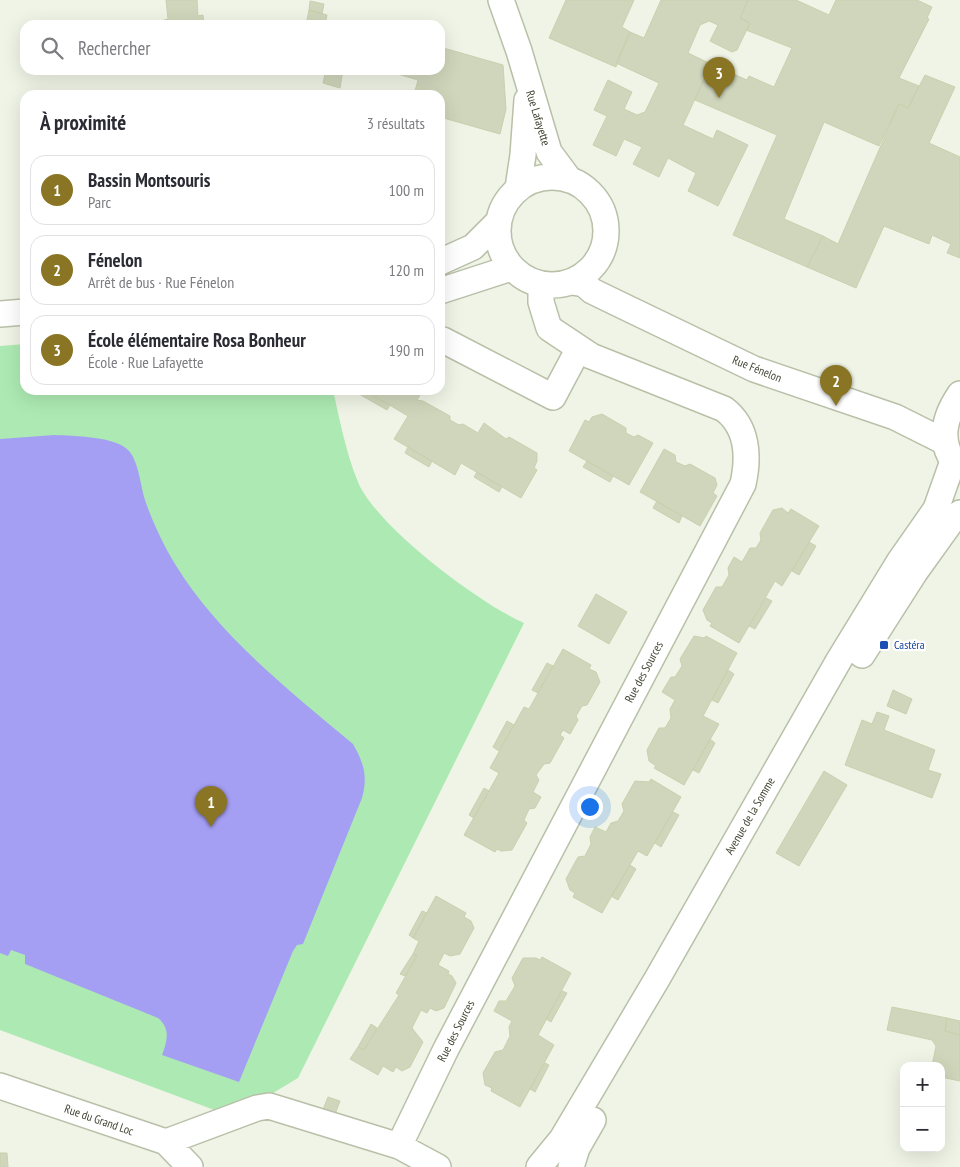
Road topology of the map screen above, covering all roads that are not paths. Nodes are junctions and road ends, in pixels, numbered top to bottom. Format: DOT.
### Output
graph roads {
  1 [pos="501,0"];
  2 [pos="519,51"];
  3 [pos="568,180"];
  4 [pos="518,188"];
  5 [pos="498,222"];
  6 [pos="445,260"];
  7 [pos="596,263"];
  8 [pos="511,268"];
  9 [pos="573,282"];
  10 [pos="541,285"];
  11 [pos="445,289"];
  12 [pos="625,308"];
  13 [pos="20,312"];
  14 [pos="0,314"];
  15 [pos="445,341"];
  16 [pos="579,348"];
  17 [pos="955,401"];
  18 [pos="895,417"];
  19 [pos="953,458"];
  20 [pos="960,513"];
  21 [pos="0,1086"];
  22 [pos="166,1142"];
  23 [pos="399,1146"];
  24 [pos="190,1167"];
  25 [pos="438,1167"];
  26 [pos="539,1167"];
  27 [pos="571,1167"];
  1 -- 2 [label="street, Rue Lafayette"];
  2 -- 3 [label="street, Rue Lafayette"];
  2 -- 4 [label="street, Rue Lafayette"];
  3 -- 4 [label="street"];
  3 -- 7 [label="street"];
  4 -- 5 [label="street"];
  5 -- 6 [label="street"];
  5 -- 8 [label="street"];
  7 -- 9 [label="street"];
  7 -- 12 [label="street"];
  8 -- 10 [label="street"];
  8 -- 11 [label="street"];
  9 -- 10 [label="street"];
  9 -- 12 [label="street, Rue Fénelon"];
  10 -- 16 [label="street, Rue des Sources"];
  12 -- 18 [label="street, Rue Fénelon"];
  13 -- 14 [label="street"];
  15 -- 16 [label="street"];
  16 -- 23 [label="street, Rue des Sources"];
  17 -- 18 [label="street, Rue Fénelon"];
  17 -- 19 [label="street, Avenue de la Somme"];
  18 -- 19 [label="street, Rue Fénelon"];
  19 -- 26 [label="street, Avenue de la Somme"];
  20 -- 27 [label="street, Avenue de la Somme"];
  21 -- 22 [label="street, Rue du Grand Loc"];
  22 -- 23 [label="street"];
  22 -- 24 [label="street, Rue du Grand Loc"];
  23 -- 25 [label="street"];
}
